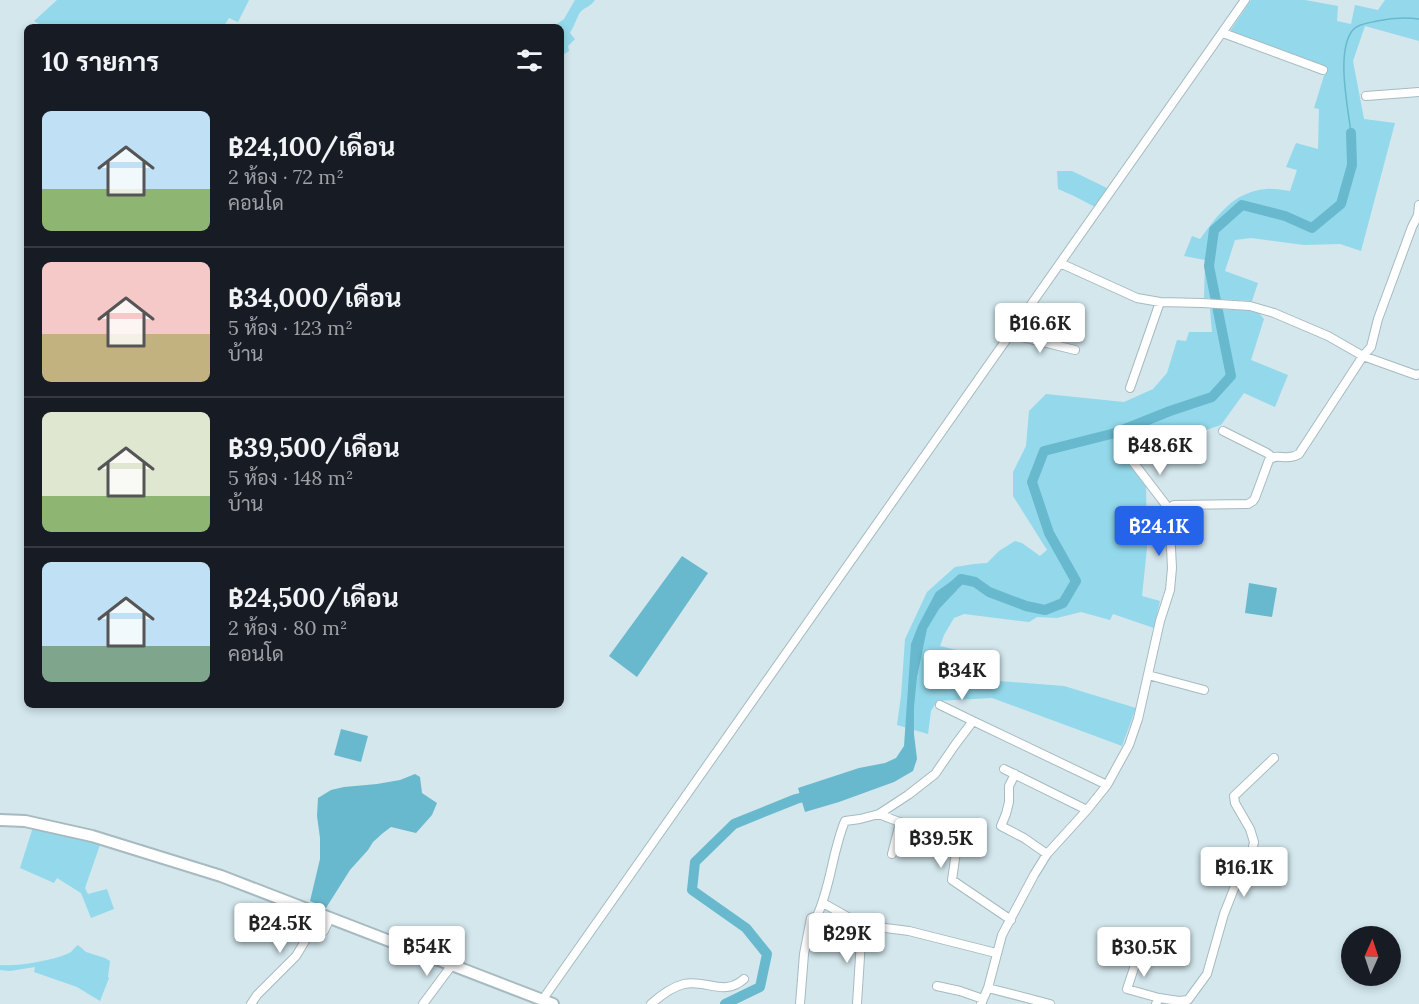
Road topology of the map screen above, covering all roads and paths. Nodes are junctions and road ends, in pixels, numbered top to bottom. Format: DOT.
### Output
graph roads {
  1 [pos="1245,0"];
  2 [pos="1222,33"];
  3 [pos="1323,70"];
  4 [pos="1419,92"];
  5 [pos="1366,96"];
  6 [pos="1419,205"];
  7 [pos="1418,215"];
  8 [pos="1060,263"];
  9 [pos="1160,302"];
  10 [pos="1010,334"];
  11 [pos="1075,350"];
  12 [pos="1363,356"];
  13 [pos="1419,374"];
  14 [pos="1130,388"];
  15 [pos="1223,431"];
  16 [pos="1272,457"];
  17 [pos="1133,462"];
  18 [pos="1170,508"];
  19 [pos="1148,675"];
  20 [pos="1204,690"];
  21 [pos="940,705"];
  22 [pos="973,721"];
  23 [pos="1274,758"];
  24 [pos="1004,769"];
  25 [pos="1015,774"];
  26 [pos="1107,785"];
  27 [pos="1087,810"];
  28 [pos="879,814"];
  29 [pos="0,820"];
  30 [pos="900,823"];
  31 [pos="892,854"];
  32 [pos="1047,854"];
  33 [pos="823,903"];
  34 [pos="330,918"];
  35 [pos="1011,920"];
  36 [pos="862,925"];
  37 [pos="996,953"];
  38 [pos="1139,953"];
  39 [pos="452,965"];
  40 [pos="744,979"];
  41 [pos="937,986"];
  42 [pos="988,988"];
  43 [pos="982,1001"];
  44 [pos="1158,1001"];
  45 [pos="548,1002"];
  46 [pos="251,1004"];
  47 [pos="423,1004"];
  48 [pos="651,1004"];
  49 [pos="800,1004"];
  50 [pos="857,1004"];
  51 [pos="1050,1004"];
  1 -- 2 [label="street"];
  2 -- 3 [label="street"];
  2 -- 8 [label="street"];
  4 -- 5 [label="street"];
  6 -- 7 [label="street"];
  7 -- 12 [label="street"];
  8 -- 9 [label="street"];
  8 -- 10 [label="street"];
  9 -- 12 [label="street"];
  9 -- 14 [label="street"];
  10 -- 11 [label="street"];
  10 -- 45 [label="street"];
  12 -- 13 [label="street"];
  12 -- 16 [label="street"];
  15 -- 16 [label="street"];
  16 -- 18 [label="street"];
  17 -- 18 [label="street"];
  18 -- 19 [label="street"];
  19 -- 20 [label="street"];
  19 -- 26 [label="street"];
  21 -- 22 [label="street"];
  22 -- 26 [label="street"];
  22 -- 28 [label="street"];
  23 -- 44 [label="street"];
  24 -- 25 [label="street"];
  25 -- 27 [label="street"];
  25 -- 32 [label="street"];
  26 -- 27 [label="street"];
  27 -- 32 [label="street"];
  28 -- 30 [label="street"];
  28 -- 33 [label="street"];
  29 -- 34 [label="street"];
  30 -- 31 [label="street"];
  30 -- 35 [label="street"];
  32 -- 35 [label="street"];
  33 -- 36 [label="street"];
  33 -- 49 [label="street"];
  34 -- 39 [label="street"];
  34 -- 46 [label="street"];
  35 -- 37 [label="street"];
  36 -- 37 [label="street"];
  36 -- 50 [label="street"];
  37 -- 42 [label="street"];
  38 -- 44 [label="street"];
  39 -- 45 [label="street"];
  39 -- 47 [label="street"];
  40 -- 48 [label="street"];
  41 -- 43 [label="street"];
  42 -- 43 [label="street"];
  42 -- 51 [label="street"];
}
